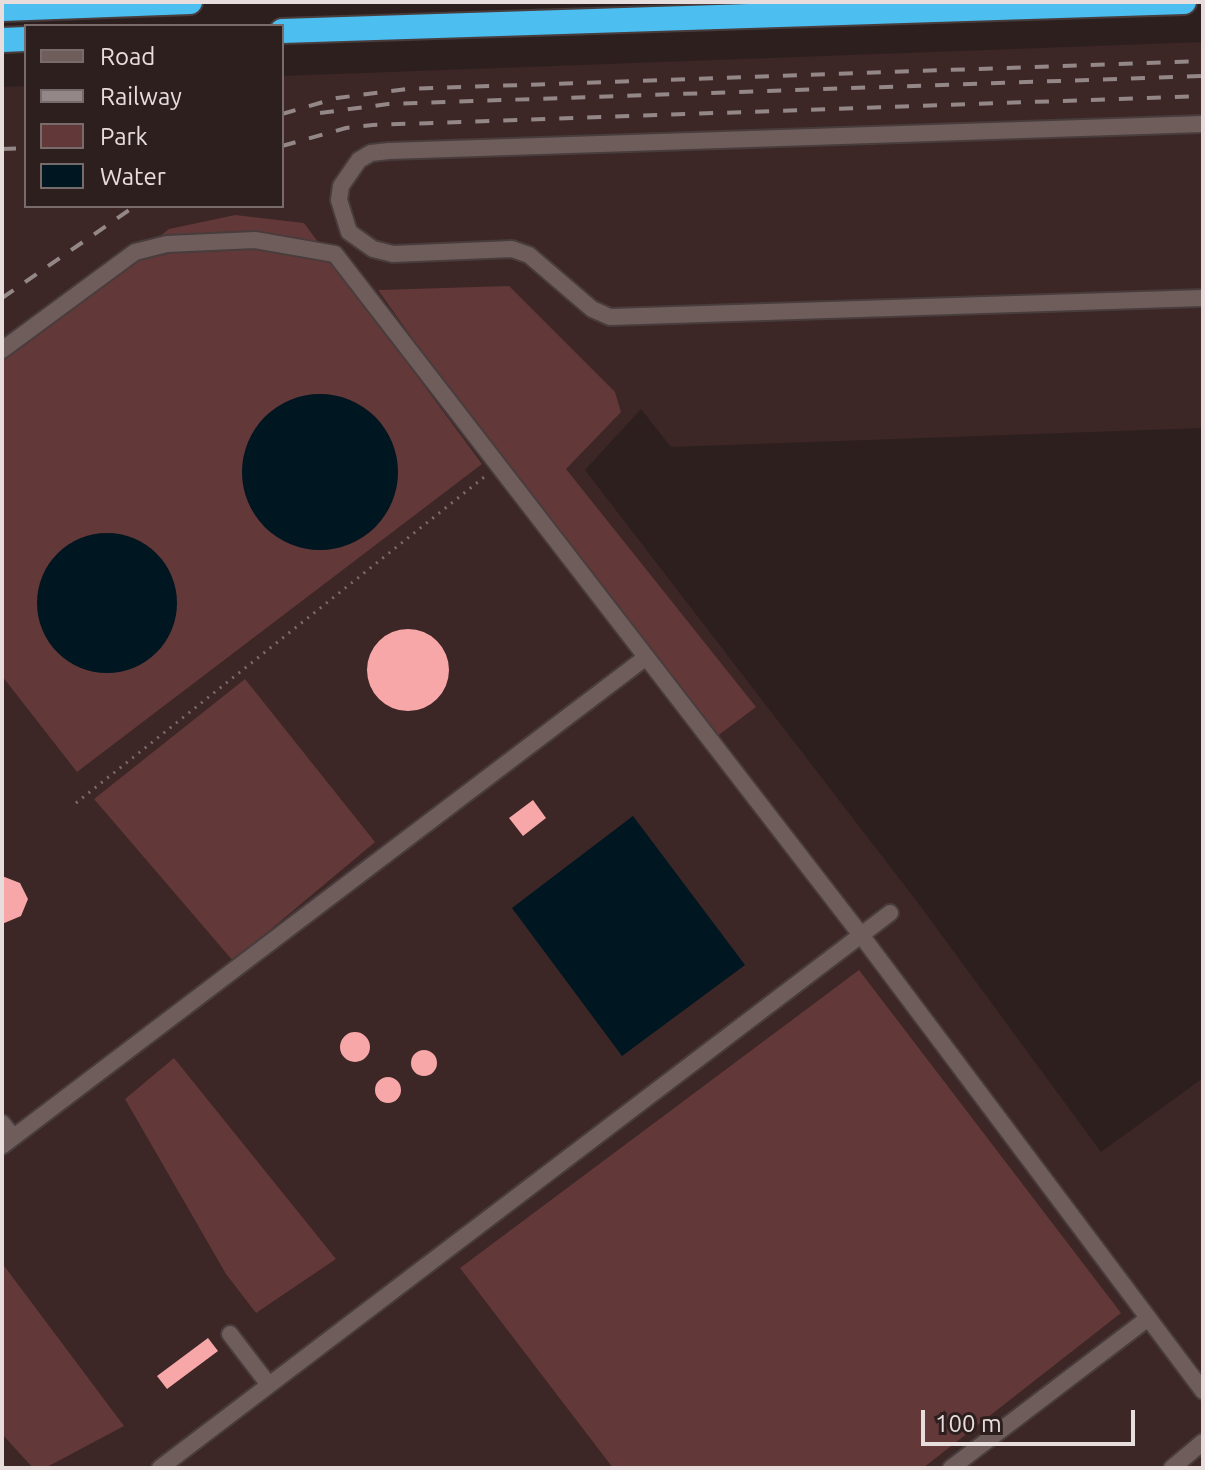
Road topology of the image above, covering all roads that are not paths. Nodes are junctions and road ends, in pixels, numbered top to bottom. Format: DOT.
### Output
graph roads {
  1 [pos="190,2"];
  2 [pos="1184,2"];
  3 [pos="2,9"];
  4 [pos="284,31"];
  5 [pos="24,39"];
  6 [pos="2,40"];
  7 [pos="1203,124"];
  8 [pos="1203,298"];
  9 [pos="2,350"];
  10 [pos="645,658"];
  11 [pos="890,913"];
  12 [pos="861,935"];
  13 [pos="2,1123"];
  14 [pos="7,1142"];
  15 [pos="1147,1319"];
  16 [pos="230,1334"];
  17 [pos="269,1385"];
  18 [pos="1203,1391"];
  19 [pos="1203,1442"];
  20 [pos="160,1468"];
  21 [pos="951,1468"];
  22 [pos="1172,1468"];
  1 -- 3 [label="highway"];
  2 -- 4 [label="highway"];
  5 -- 6 [label="highway"];
  7 -- 8 [label="lane"];
  9 -- 10 [label="lane"];
  10 -- 12 [label="lane"];
  10 -- 14 [label="lane"];
  11 -- 12 [label="lane"];
  12 -- 15 [label="lane"];
  12 -- 17 [label="lane"];
  13 -- 14 [label="lane"];
  15 -- 18 [label="lane"];
  15 -- 21 [label="lane"];
  16 -- 17 [label="lane"];
  17 -- 20 [label="lane"];
  19 -- 22 [label="lane"];
}
